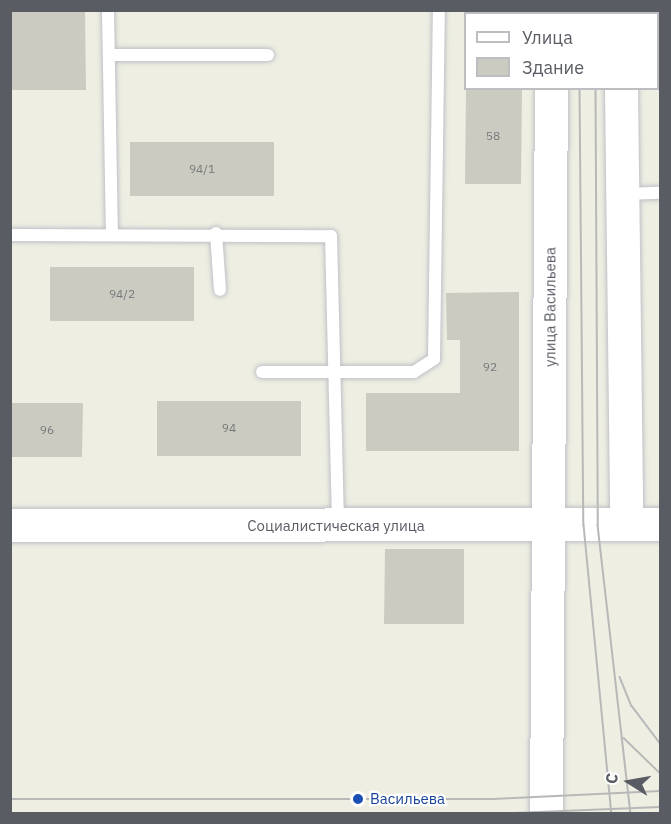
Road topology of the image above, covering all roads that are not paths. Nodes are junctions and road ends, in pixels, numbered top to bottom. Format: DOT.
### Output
graph roads {
  1 [pos="108,10"];
  2 [pos="439,10"];
  3 [pos="109,55"];
  4 [pos="268,55"];
  5 [pos="551,90"];
  6 [pos="621,90"];
  7 [pos="621,194"];
  8 [pos="660,194"];
  9 [pos="216,233"];
  10 [pos="112,234"];
  11 [pos="10,235"];
  12 [pos="220,290"];
  13 [pos="338,371"];
  14 [pos="262,372"];
  15 [pos="626,524"];
  16 [pos="660,524"];
  17 [pos="10,525"];
  18 [pos="338,526"];
  19 [pos="549,526"];
  20 [pos="546,813"];
  1 -- 3 [label="lane"];
  2 -- 13 [label="lane"];
  3 -- 4 [label="lane"];
  3 -- 10 [label="lane"];
  5 -- 19 [label="main road, улица Васильева"];
  6 -- 7 [label="main road"];
  7 -- 8 [label="lane"];
  7 -- 15 [label="main road"];
  9 -- 10 [label="lane"];
  9 -- 12 [label="lane"];
  9 -- 13 [label="lane"];
  10 -- 11 [label="lane"];
  13 -- 14 [label="lane"];
  13 -- 18 [label="lane"];
  15 -- 16 [label="main road, Социалистическая улица"];
  15 -- 19 [label="main road, Социалистическая улица"];
  17 -- 18 [label="main road, Социалистическая улица"];
  18 -- 19 [label="main road, Социалистическая улица"];
  19 -- 20 [label="main road, улица Васильева"];
}
